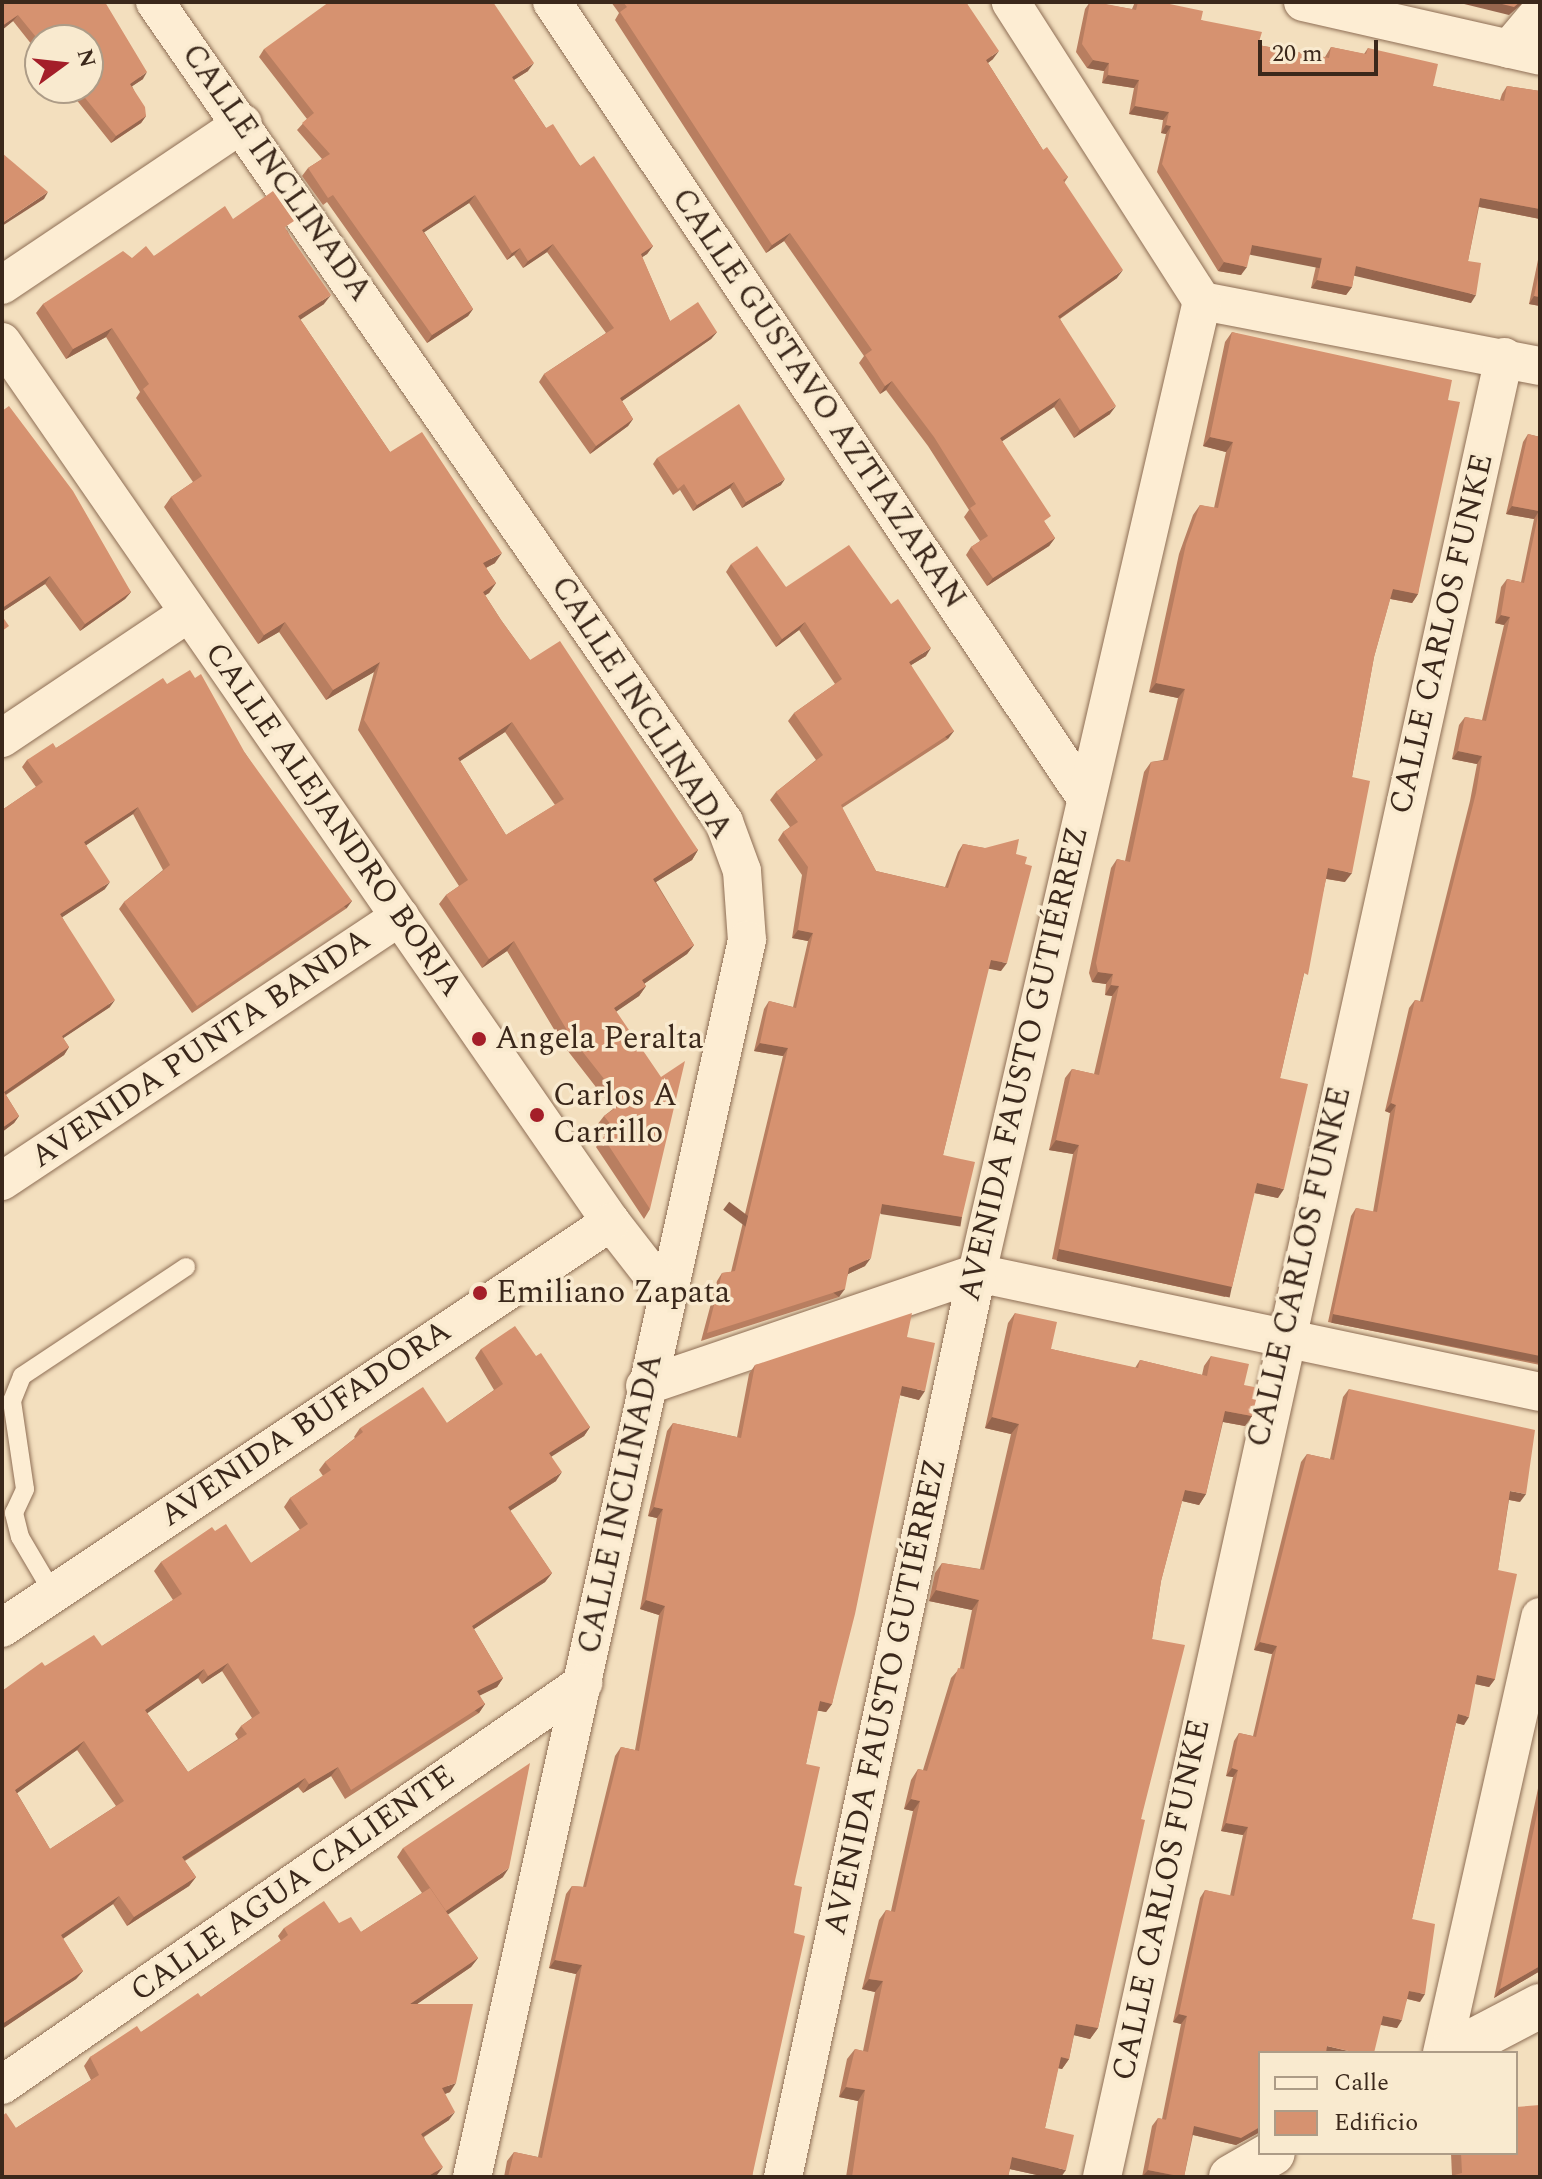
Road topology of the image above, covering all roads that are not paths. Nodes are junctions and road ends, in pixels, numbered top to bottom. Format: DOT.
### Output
graph roads {
  1 [pos="155,2"];
  2 [pos="552,2"];
  3 [pos="1011,2"];
  4 [pos="1303,2"];
  5 [pos="1540,12"];
  6 [pos="1525,52"];
  7 [pos="243,123"];
  8 [pos="2,285"];
  9 [pos="1202,301"];
  10 [pos="2,342"];
  11 [pos="1522,362"];
  12 [pos="189,613"];
  13 [pos="2,738"];
  14 [pos="1084,795"];
  15 [pos="400,917"];
  16 [pos="2,1181"];
  17 [pos="611,1222"];
  18 [pos="186,1267"];
  19 [pos="977,1273"];
  20 [pos="667,1294"];
  21 [pos="1283,1339"];
  22 [pos="645,1386"];
  23 [pos="1540,1392"];
  24 [pos="53,1593"];
  25 [pos="1540,1617"];
  26 [pos="2,1628"];
  27 [pos="583,1683"];
  28 [pos="1538,2012"];
  29 [pos="1442,2051"];
  30 [pos="1454,2051"];
  31 [pos="2,2085"];
  32 [pos="1270,2155"];
  33 [pos="472,2177"];
  34 [pos="783,2177"];
  35 [pos="1102,2177"];
  36 [pos="1231,2177"];
  1 -- 7 [label="street, CALLE INCLINADA"];
  2 -- 14 [label="street, CALLE GUSTAVO AZTIAZARAN"];
  3 -- 9 [label="street"];
  4 -- 6 [label="street"];
  5 -- 6 [label="street"];
  7 -- 8 [label="street"];
  7 -- 20 [label="street, CALLE INCLINADA"];
  9 -- 11 [label="street"];
  9 -- 14 [label="street, AVENIDA FAUSTO GUTIÉRREZ"];
  10 -- 12 [label="street, CALLE ALEJANDRO BORJA"];
  11 -- 21 [label="street, CALLE CARLOS FUNKE"];
  12 -- 13 [label="street"];
  12 -- 15 [label="street, CALLE ALEJANDRO BORJA"];
  14 -- 19 [label="street, AVENIDA FAUSTO GUTIÉRREZ"];
  15 -- 16 [label="street, AVENIDA PUNTA BANDA"];
  15 -- 17 [label="street, CALLE ALEJANDRO BORJA"];
  17 -- 20 [label="street, CALLE ALEJANDRO BORJA"];
  17 -- 24 [label="street, AVENIDA BUFADORA"];
  18 -- 24 [label="lane"];
  19 -- 21 [label="street"];
  19 -- 22 [label="street"];
  19 -- 34 [label="street, AVENIDA FAUSTO GUTIÉRREZ"];
  20 -- 22 [label="street, CALLE INCLINADA"];
  21 -- 23 [label="street"];
  21 -- 35 [label="street, CALLE CARLOS FUNKE"];
  22 -- 27 [label="street, CALLE INCLINADA"];
  24 -- 26 [label="street, AVENIDA BUFADORA"];
  25 -- 29 [label="street"];
  27 -- 31 [label="street, CALLE AGUA CALIENTE"];
  27 -- 33 [label="street, CALLE INCLINADA"];
  28 -- 30 [label="street"];
  32 -- 36 [label="street"];
}
